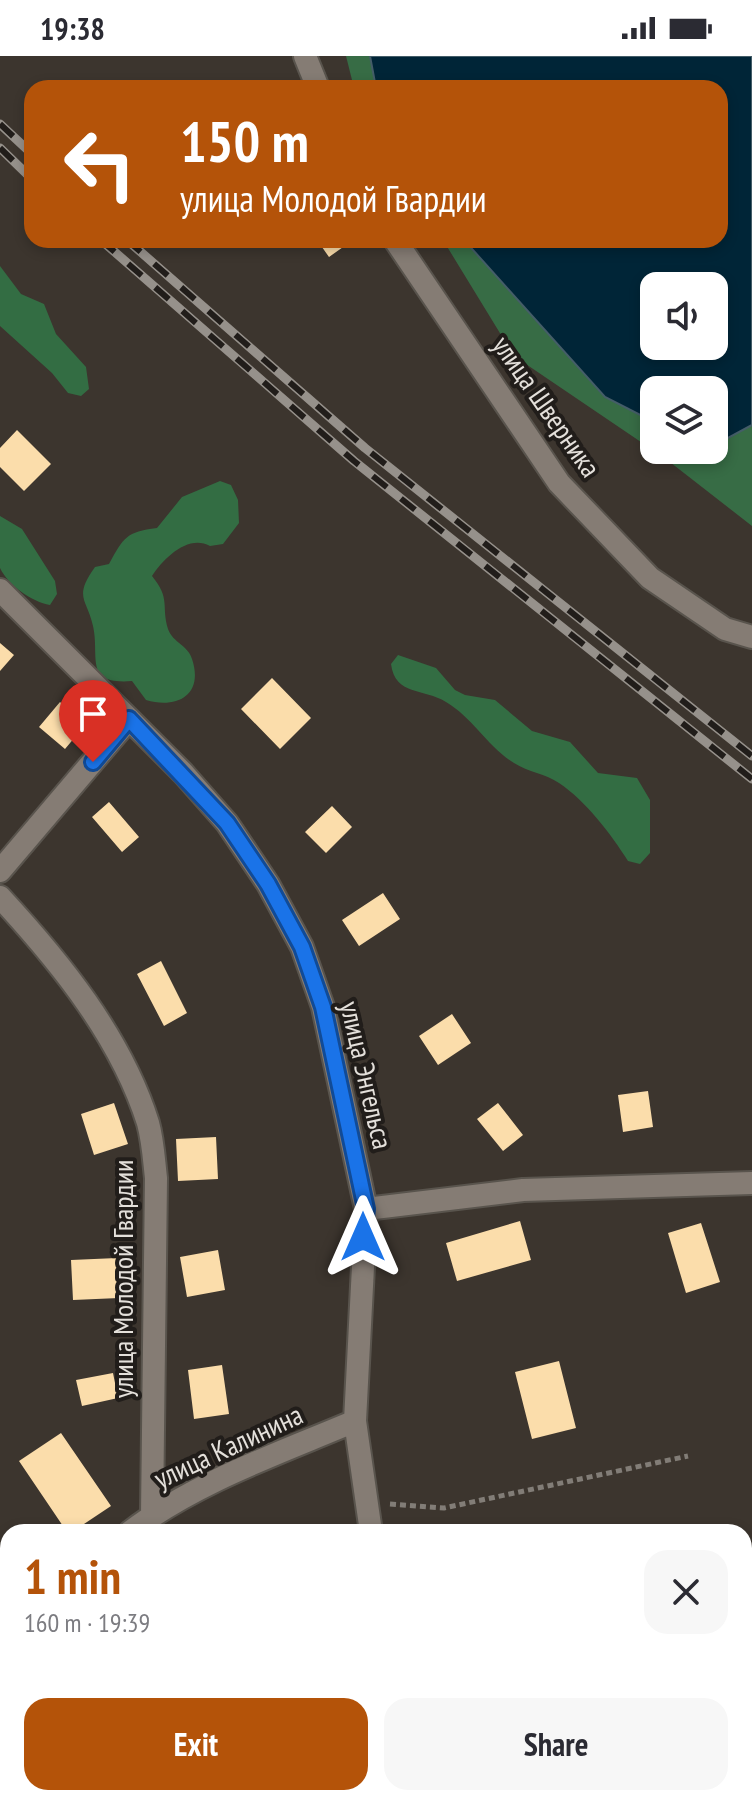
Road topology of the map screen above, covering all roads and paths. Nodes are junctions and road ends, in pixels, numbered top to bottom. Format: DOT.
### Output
graph roads {
  1 [pos="305,56"];
  2 [pos="315,80"];
  3 [pos="400,248"];
  4 [pos="0,590"];
  5 [pos="725,629"];
  6 [pos="752,637"];
  7 [pos="752,652"];
  8 [pos="129,719"];
  9 [pos="0,871"];
  10 [pos="0,897"];
  11 [pos="752,1183"];
  12 [pos="366,1209"];
  13 [pos="355,1421"];
  14 [pos="688,1456"];
  15 [pos="369,1503"];
  16 [pos="152,1515"];
  17 [pos="140,1524"];
  18 [pos="370,1524"];
  1 -- 2 [label="street"];
  3 -- 5 [label="street, улица Шверника"];
  4 -- 8 [label="street, улица Энгельса"];
  5 -- 6 [label="street, улица Шверника"];
  5 -- 7 [label="lane"];
  8 -- 9 [label="street"];
  8 -- 12 [label="street, улица Энгельса"];
  10 -- 16 [label="street, улица Молодой Гвардии"];
  11 -- 12 [label="street"];
  12 -- 13 [label="street, улица Энгельса"];
  13 -- 15 [label="street, улица Энгельса"];
  13 -- 16 [label="street, улица Калинина"];
  14 -- 15 [label="path"];
  15 -- 18 [label="street, улица Энгельса"];
  16 -- 17 [label="street, улица Калинина"];
}
